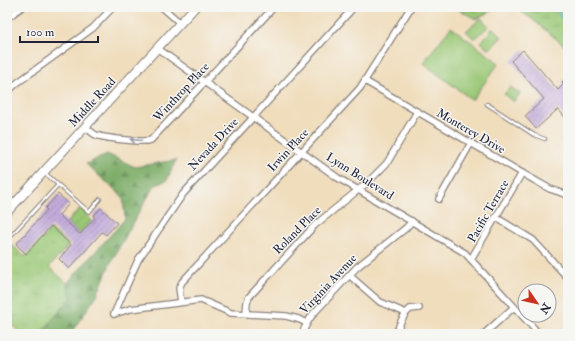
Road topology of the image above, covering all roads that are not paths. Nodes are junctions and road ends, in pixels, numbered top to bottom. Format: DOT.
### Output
graph roads {
  1 [pos="22,7"];
  2 [pos="114,7"];
  3 [pos="162,7"];
  4 [pos="195,7"];
  5 [pos="274,7"];
  6 [pos="354,7"];
  7 [pos="411,7"];
  8 [pos="7,18"];
  9 [pos="180,23"];
  10 [pos="158,48"];
  11 [pos="205,82"];
  12 [pos="365,82"];
  13 [pos="7,92"];
  14 [pos="487,104"];
  15 [pos="417,112"];
  16 [pos="253,117"];
  17 [pos="85,127"];
  18 [pos="545,139"];
  19 [pos="471,143"];
  20 [pos="302,152"];
  21 [pos="44,172"];
  22 [pos="522,173"];
  23 [pos="58,185"];
  24 [pos="358,190"];
  25 [pos="568,195"];
  26 [pos="100,199"];
  27 [pos="439,199"];
  28 [pos="7,212"];
  29 [pos="497,218"];
  30 [pos="412,221"];
  31 [pos="7,240"];
  32 [pos="471,259"];
  33 [pos="349,275"];
  34 [pos="568,278"];
  35 [pos="181,302"];
  36 [pos="514,307"];
  37 [pos="419,308"];
  38 [pos="246,313"];
  39 [pos="406,313"];
  40 [pos="307,323"];
  41 [pos="302,334"];
  42 [pos="396,334"];
  43 [pos="484,334"];
  44 [pos="539,334"];
  1 -- 8 [label="street"];
  2 -- 13 [label="street"];
  3 -- 9 [label="street"];
  4 -- 9 [label="main road, Middle Road"];
  5 -- 11 [label="street, Winthrop Place"];
  6 -- 16 [label="street, Nevada Drive"];
  7 -- 12 [label="street, Irwin Place"];
  9 -- 10 [label="main road, Middle Road"];
  10 -- 11 [label="street, Lynn Boulevard"];
  10 -- 17 [label="main road, Middle Road"];
  11 -- 16 [label="street, Lynn Boulevard"];
  11 -- 17 [label="street, Winthrop Place, one-way"];
  12 -- 15 [label="street, Monterey Drive"];
  12 -- 20 [label="street, Irwin Place"];
  14 -- 18 [label="lane"];
  15 -- 19 [label="street, Monterey Drive"];
  15 -- 24 [label="street, Roland Place"];
  16 -- 20 [label="street, Lynn Boulevard"];
  16 -- 35 [label="street, Nevada Drive"];
  17 -- 21 [label="main road, Middle Road"];
  19 -- 22 [label="street, Monterey Drive"];
  19 -- 27 [label="street"];
  20 -- 24 [label="street, Lynn Boulevard"];
  20 -- 35 [label="street, Irwin Place"];
  21 -- 23 [label="lane"];
  21 -- 28 [label="main road, Middle Road"];
  22 -- 25 [label="street, Monterey Drive"];
  22 -- 29 [label="street, Pacific Terrace"];
  23 -- 26 [label="lane"];
  23 -- 31 [label="lane"];
  24 -- 30 [label="street, Lynn Boulevard"];
  24 -- 38 [label="street, Roland Place"];
  29 -- 32 [label="street, Pacific Terrace"];
  29 -- 34 [label="street"];
  30 -- 32 [label="street, Lynn Boulevard"];
  30 -- 33 [label="street, Virginia Avenue"];
  32 -- 36 [label="street, Lynn Boulevard"];
  33 -- 39 [label="street"];
  33 -- 40 [label="street, Virginia Avenue"];
  35 -- 38 [label="street"];
  36 -- 43 [label="street"];
  36 -- 44 [label="street, Lynn Boulevard"];
  37 -- 39 [label="street"];
  38 -- 40 [label="street"];
  39 -- 42 [label="street"];
  40 -- 41 [label="street, Virginia Avenue"];
}
